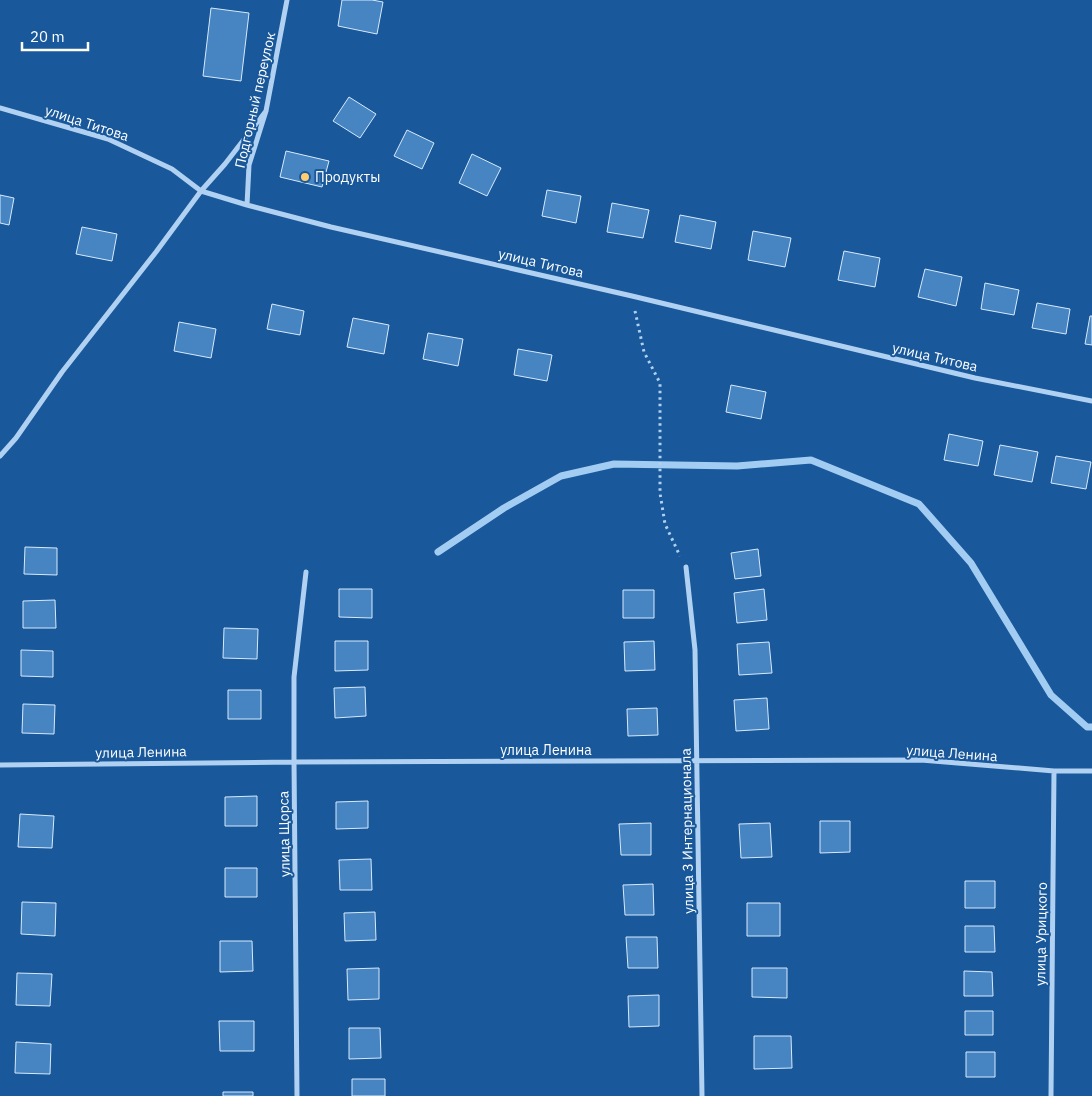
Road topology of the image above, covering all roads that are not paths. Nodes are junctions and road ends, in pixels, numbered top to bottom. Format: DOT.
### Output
graph roads {
  1 [pos="287,0"];
  2 [pos="0,108"];
  3 [pos="266,111"];
  4 [pos="201,191"];
  5 [pos="247,205"];
  6 [pos="1092,401"];
  7 [pos="0,456"];
  8 [pos="686,567"];
  9 [pos="306,572"];
  10 [pos="697,761"];
  11 [pos="294,762"];
  12 [pos="0,765"];
  13 [pos="1054,771"];
  14 [pos="1092,771"];
  15 [pos="297,1096"];
  16 [pos="702,1096"];
  17 [pos="1051,1096"];
  1 -- 3 [label="street, Подгорный переулок"];
  2 -- 4 [label="street, улица Титова"];
  3 -- 4 [label="street"];
  3 -- 5 [label="street, Подгорный переулок"];
  4 -- 5 [label="street, улица Титова"];
  4 -- 7 [label="street"];
  5 -- 6 [label="street, улица Титова"];
  8 -- 10 [label="street, улица 3 Интернационала"];
  9 -- 11 [label="street, улица Щорса"];
  10 -- 11 [label="street, улица Ленина"];
  10 -- 13 [label="street, улица Ленина"];
  10 -- 16 [label="street, улица 3 Интернационала"];
  11 -- 12 [label="street, улица Ленина"];
  11 -- 15 [label="street, улица Щорса"];
  13 -- 14 [label="street, улица Ленина"];
  13 -- 17 [label="street, улица Урицкого"];
}
